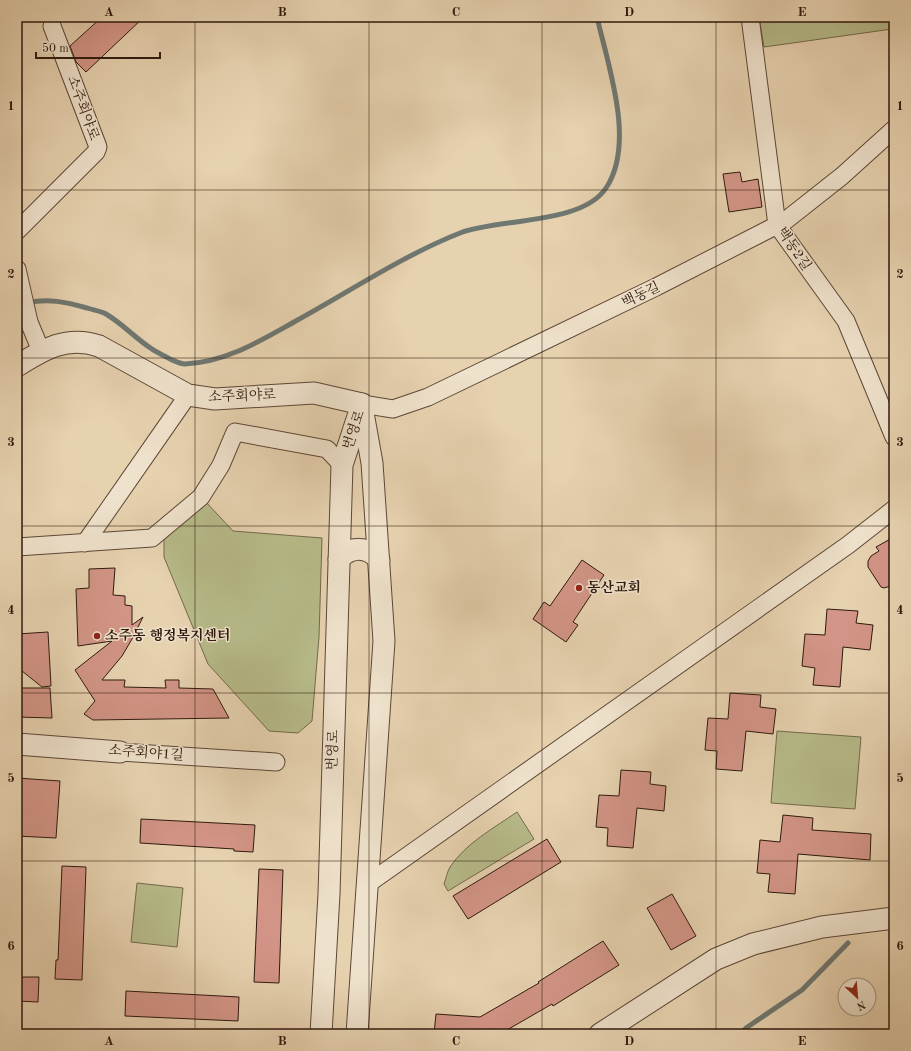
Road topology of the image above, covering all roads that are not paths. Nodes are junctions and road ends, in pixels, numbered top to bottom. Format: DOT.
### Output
graph roads {
  1 [pos="750,17"];
  2 [pos="52,26"];
  3 [pos="894,129"];
  4 [pos="894,142"];
  5 [pos="872,150"];
  6 [pos="777,225"];
  7 [pos="17,231"];
  8 [pos="17,269"];
  9 [pos="41,351"];
  10 [pos="17,366"];
  11 [pos="188,395"];
  12 [pos="362,404"];
  13 [pos="894,437"];
  14 [pos="342,465"];
  15 [pos="894,508"];
  16 [pos="85,543"];
  17 [pos="17,547"];
  18 [pos="339,559"];
  19 [pos="379,560"];
  20 [pos="17,744"];
  21 [pos="120,752"];
  22 [pos="276,762"];
  23 [pos="369,884"];
  24 [pos="894,918"];
  25 [pos="321,1034"];
  26 [pos="358,1034"];
  27 [pos="600,1034"];
  1 -- 6 [label="street, 백동2길"];
  2 -- 7 [label="street, 소주회야로"];
  3 -- 5 [label="street, 백동길"];
  4 -- 5 [label="street"];
  5 -- 6 [label="street, 백동길"];
  6 -- 12 [label="street, 백동길"];
  6 -- 13 [label="street, 백동2길"];
  8 -- 9 [label="street"];
  9 -- 10 [label="street, 소주회야로"];
  9 -- 11 [label="street, 소주회야로"];
  11 -- 12 [label="street, 소주회야로"];
  11 -- 16 [label="street"];
  12 -- 14 [label="street, 번영로"];
  12 -- 19 [label="street, 번영로"];
  14 -- 16 [label="street"];
  14 -- 18 [label="street, 번영로"];
  15 -- 23 [label="street"];
  16 -- 17 [label="street"];
  18 -- 19 [label="street"];
  18 -- 25 [label="street, 번영로"];
  19 -- 23 [label="street, 번영로"];
  20 -- 21 [label="street, 소주회야1길"];
  21 -- 22 [label="street, 소주회야1길"];
  23 -- 26 [label="street, 번영로"];
  24 -- 27 [label="street"];
}
